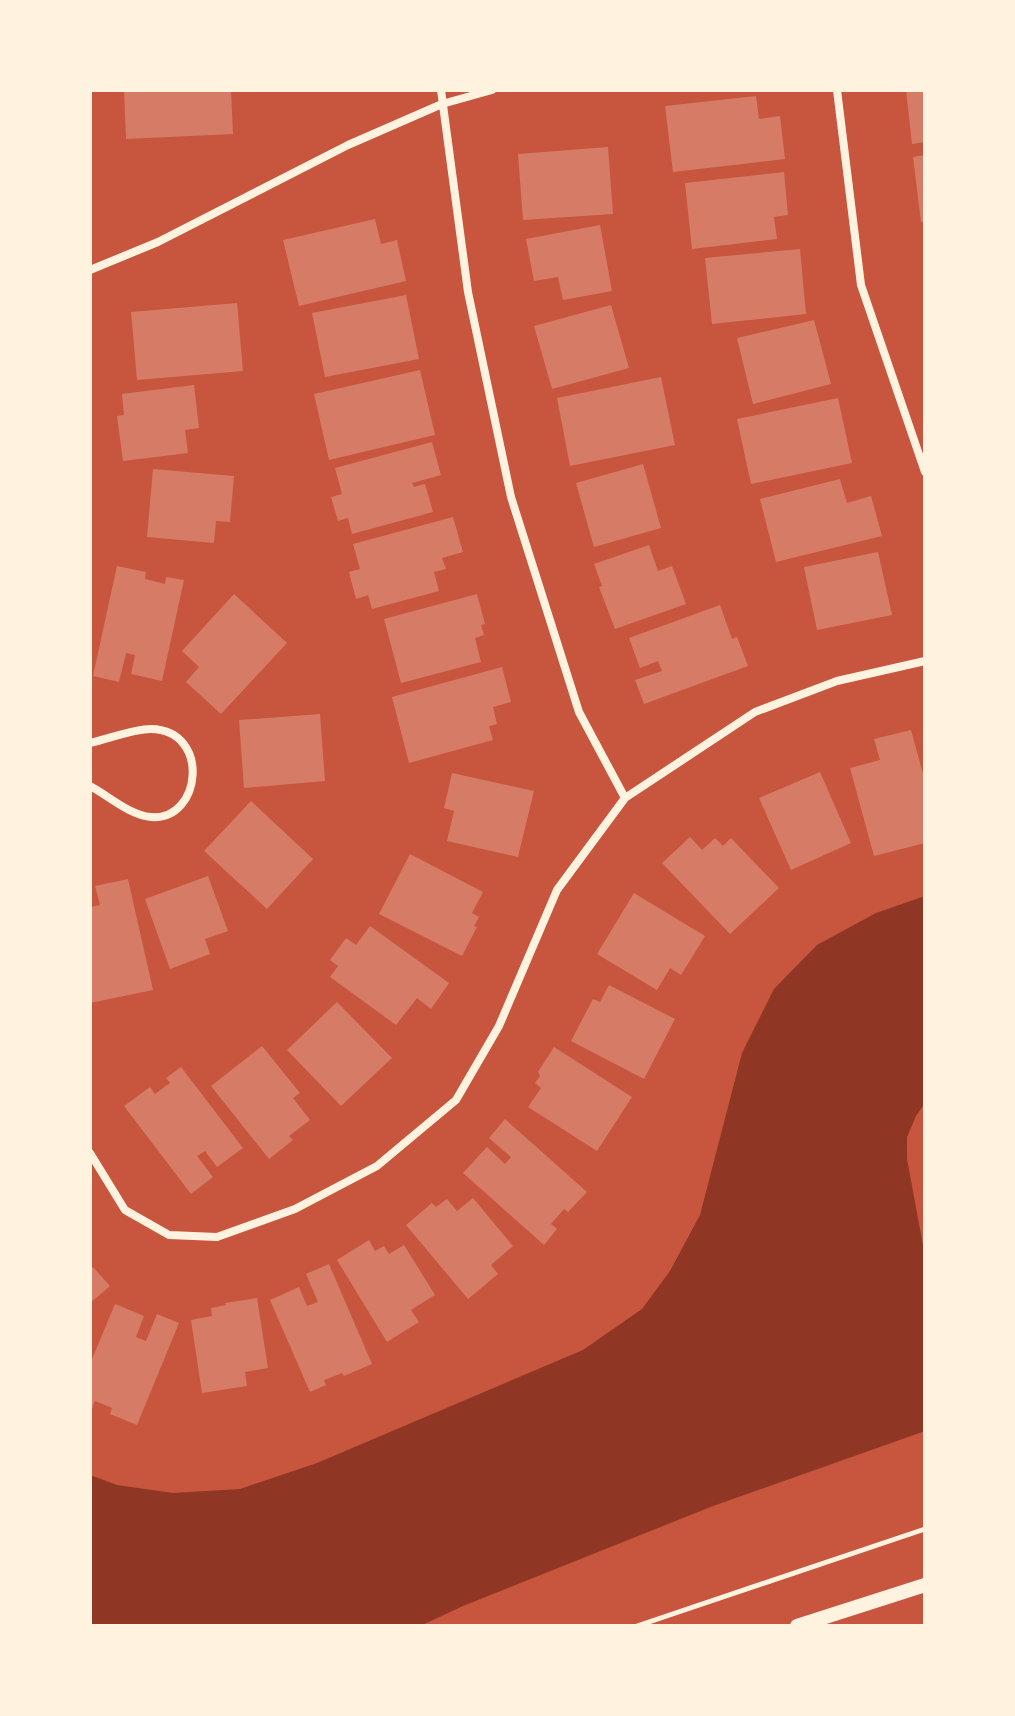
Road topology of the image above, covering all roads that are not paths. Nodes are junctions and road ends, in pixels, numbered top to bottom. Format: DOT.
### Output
graph roads {
  1 [pos="441,90"];
  2 [pos="492,90"];
  3 [pos="837,90"];
  4 [pos="442,104"];
  5 [pos="90,270"];
  6 [pos="925,472"];
  7 [pos="925,661"];
  8 [pos="90,743"];
  9 [pos="90,786"];
  10 [pos="625,798"];
  11 [pos="90,1153"];
  12 [pos="925,1585"];
  13 [pos="797,1626"];
  1 -- 4 [label="street"];
  2 -- 4 [label="street"];
  3 -- 6 [label="street"];
  4 -- 5 [label="street"];
  4 -- 10 [label="street"];
  7 -- 10 [label="street"];
  8 -- 9 [label="street"];
  10 -- 11 [label="street"];
  12 -- 13 [label="street"];
}
